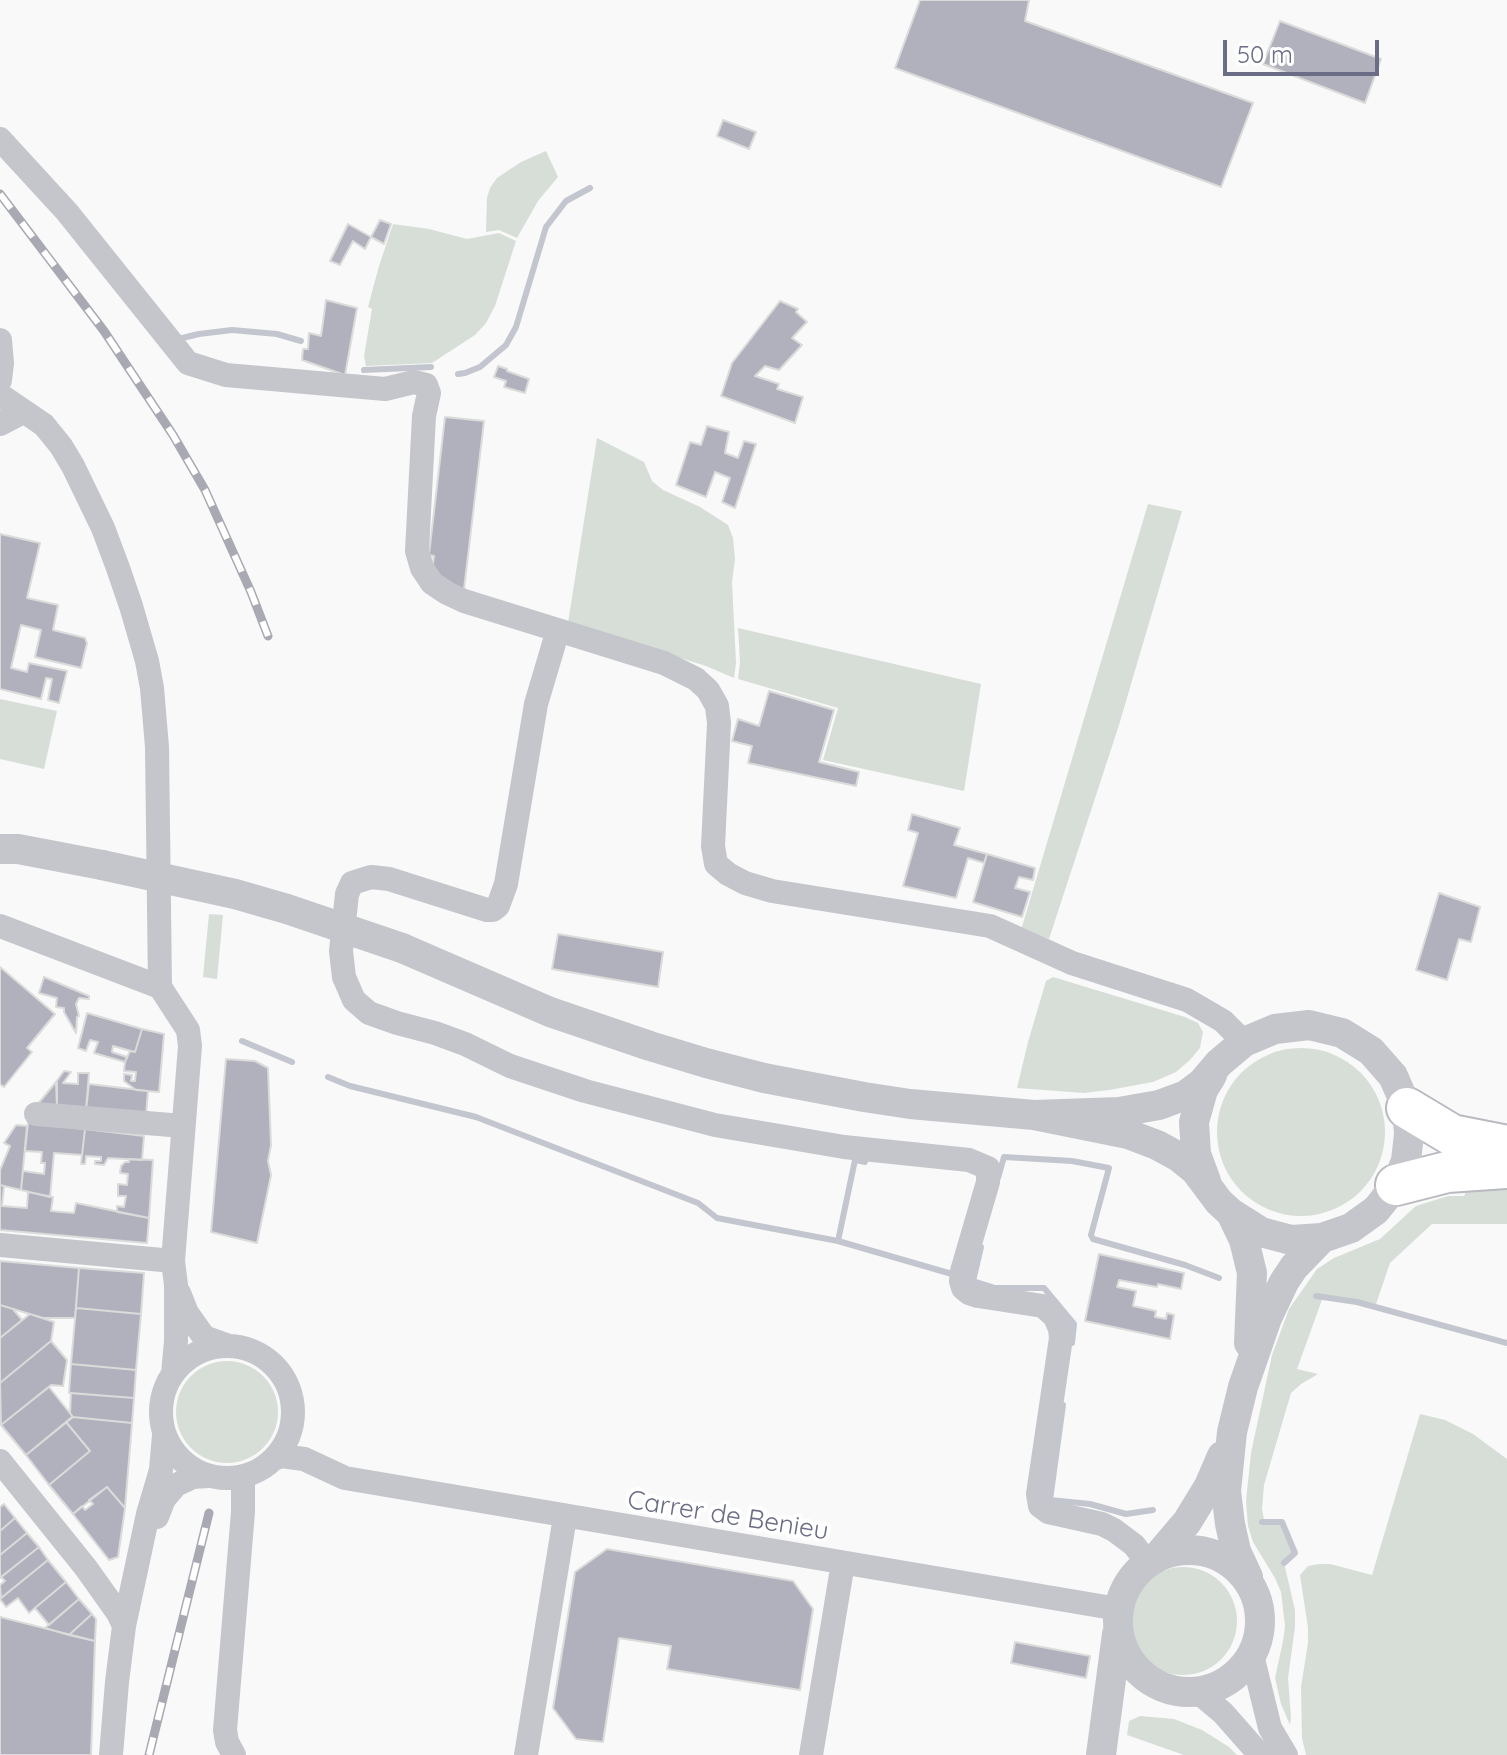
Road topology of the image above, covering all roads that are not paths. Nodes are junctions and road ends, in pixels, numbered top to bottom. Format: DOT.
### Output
graph roads {
  1 [pos="0,139"];
  2 [pos="0,340"];
  3 [pos="0,380"];
  4 [pos="0,395"];
  5 [pos="23,412"];
  6 [pos="0,424"];
  7 [pos="558,630"];
  8 [pos="4,852"];
  9 [pos="0,926"];
  10 [pos="165,996"];
  11 [pos="1244,1042"];
  12 [pos="1219,1063"];
  13 [pos="1407,1108"];
  14 [pos="36,1114"];
  15 [pos="1034,1115"];
  16 [pos="183,1126"];
  17 [pos="1507,1146"];
  18 [pos="1507,1168"];
  19 [pos="1207,1184"];
  20 [pos="1396,1185"];
  21 [pos="1231,1213"];
  22 [pos="1322,1238"];
  23 [pos="0,1245"];
  24 [pos="174,1273"];
  25 [pos="229,1346"];
  26 [pos="173,1374"];
  27 [pos="1243,1387"];
  28 [pos="292,1419"];
  29 [pos="1232,1432"];
  30 [pos="164,1435"];
  31 [pos="274,1459"];
  32 [pos="0,1461"];
  33 [pos="331,1471"];
  34 [pos="208,1476"];
  35 [pos="243,1476"];
  36 [pos="565,1517"];
  37 [pos="1152,1559"];
  38 [pos="843,1563"];
  39 [pos="86,1568"];
  40 [pos="1251,1584"];
  41 [pos="133,1585"];
  42 [pos="1118,1618"];
  43 [pos="124,1626"];
  44 [pos="1252,1655"];
  45 [pos="1165,1688"];
  46 [pos="1198,1692"];
  47 [pos="1102,1748"];
  48 [pos="534,1754"];
  49 [pos="111,1755"];
  50 [pos="234,1755"];
  51 [pos="811,1755"];
  52 [pos="1260,1755"];
  53 [pos="1286,1755"];
  1 -- 7 [label="street"];
  2 -- 3 [label="street"];
  4 -- 5 [label="street"];
  5 -- 6 [label="street"];
  5 -- 10 [label="street"];
  7 -- 11 [label="street"];
  7 -- 37 [label="street"];
  8 -- 15 [label="street, bridge"];
  9 -- 10 [label="street"];
  10 -- 16 [label="street"];
  11 -- 12 [label="street"];
  11 -- 13 [label="street"];
  12 -- 15 [label="street"];
  12 -- 19 [label="street"];
  13 -- 17 [label="main road"];
  13 -- 20 [label="street"];
  14 -- 16 [label="street"];
  15 -- 19 [label="street"];
  16 -- 24 [label="street"];
  18 -- 20 [label="main road"];
  19 -- 21 [label="street"];
  20 -- 22 [label="street"];
  21 -- 22 [label="street"];
  21 -- 27 [label="street"];
  22 -- 27 [label="street"];
  23 -- 24 [label="street"];
  24 -- 25 [label="street"];
  24 -- 26 [label="street"];
  25 -- 26 [label="street"];
  25 -- 28 [label="street"];
  26 -- 30 [label="street"];
  27 -- 29 [label="street"];
  28 -- 31 [label="street"];
  28 -- 33 [label="street, Carrer de Benieu"];
  29 -- 37 [label="street"];
  29 -- 40 [label="street"];
  30 -- 34 [label="street"];
  30 -- 41 [label="street"];
  31 -- 33 [label="street, Carrer de Benieu"];
  31 -- 35 [label="street"];
  32 -- 39 [label="street"];
  33 -- 36 [label="street, Carrer de Benieu"];
  34 -- 35 [label="street"];
  34 -- 41 [label="street"];
  35 -- 50 [label="street"];
  36 -- 38 [label="street, Carrer de Benieu"];
  36 -- 48 [label="street"];
  37 -- 40 [label="street"];
  37 -- 42 [label="street"];
  38 -- 42 [label="street, Carrer de Benieu"];
  38 -- 51 [label="street"];
  39 -- 41 [label="street"];
  39 -- 43 [label="street"];
  40 -- 44 [label="street"];
  41 -- 43 [label="street"];
  42 -- 45 [label="street"];
  42 -- 47 [label="street"];
  43 -- 49 [label="street"];
  44 -- 46 [label="street"];
  44 -- 53 [label="street"];
  45 -- 46 [label="street"];
  45 -- 47 [label="street"];
  46 -- 52 [label="street"];
}
